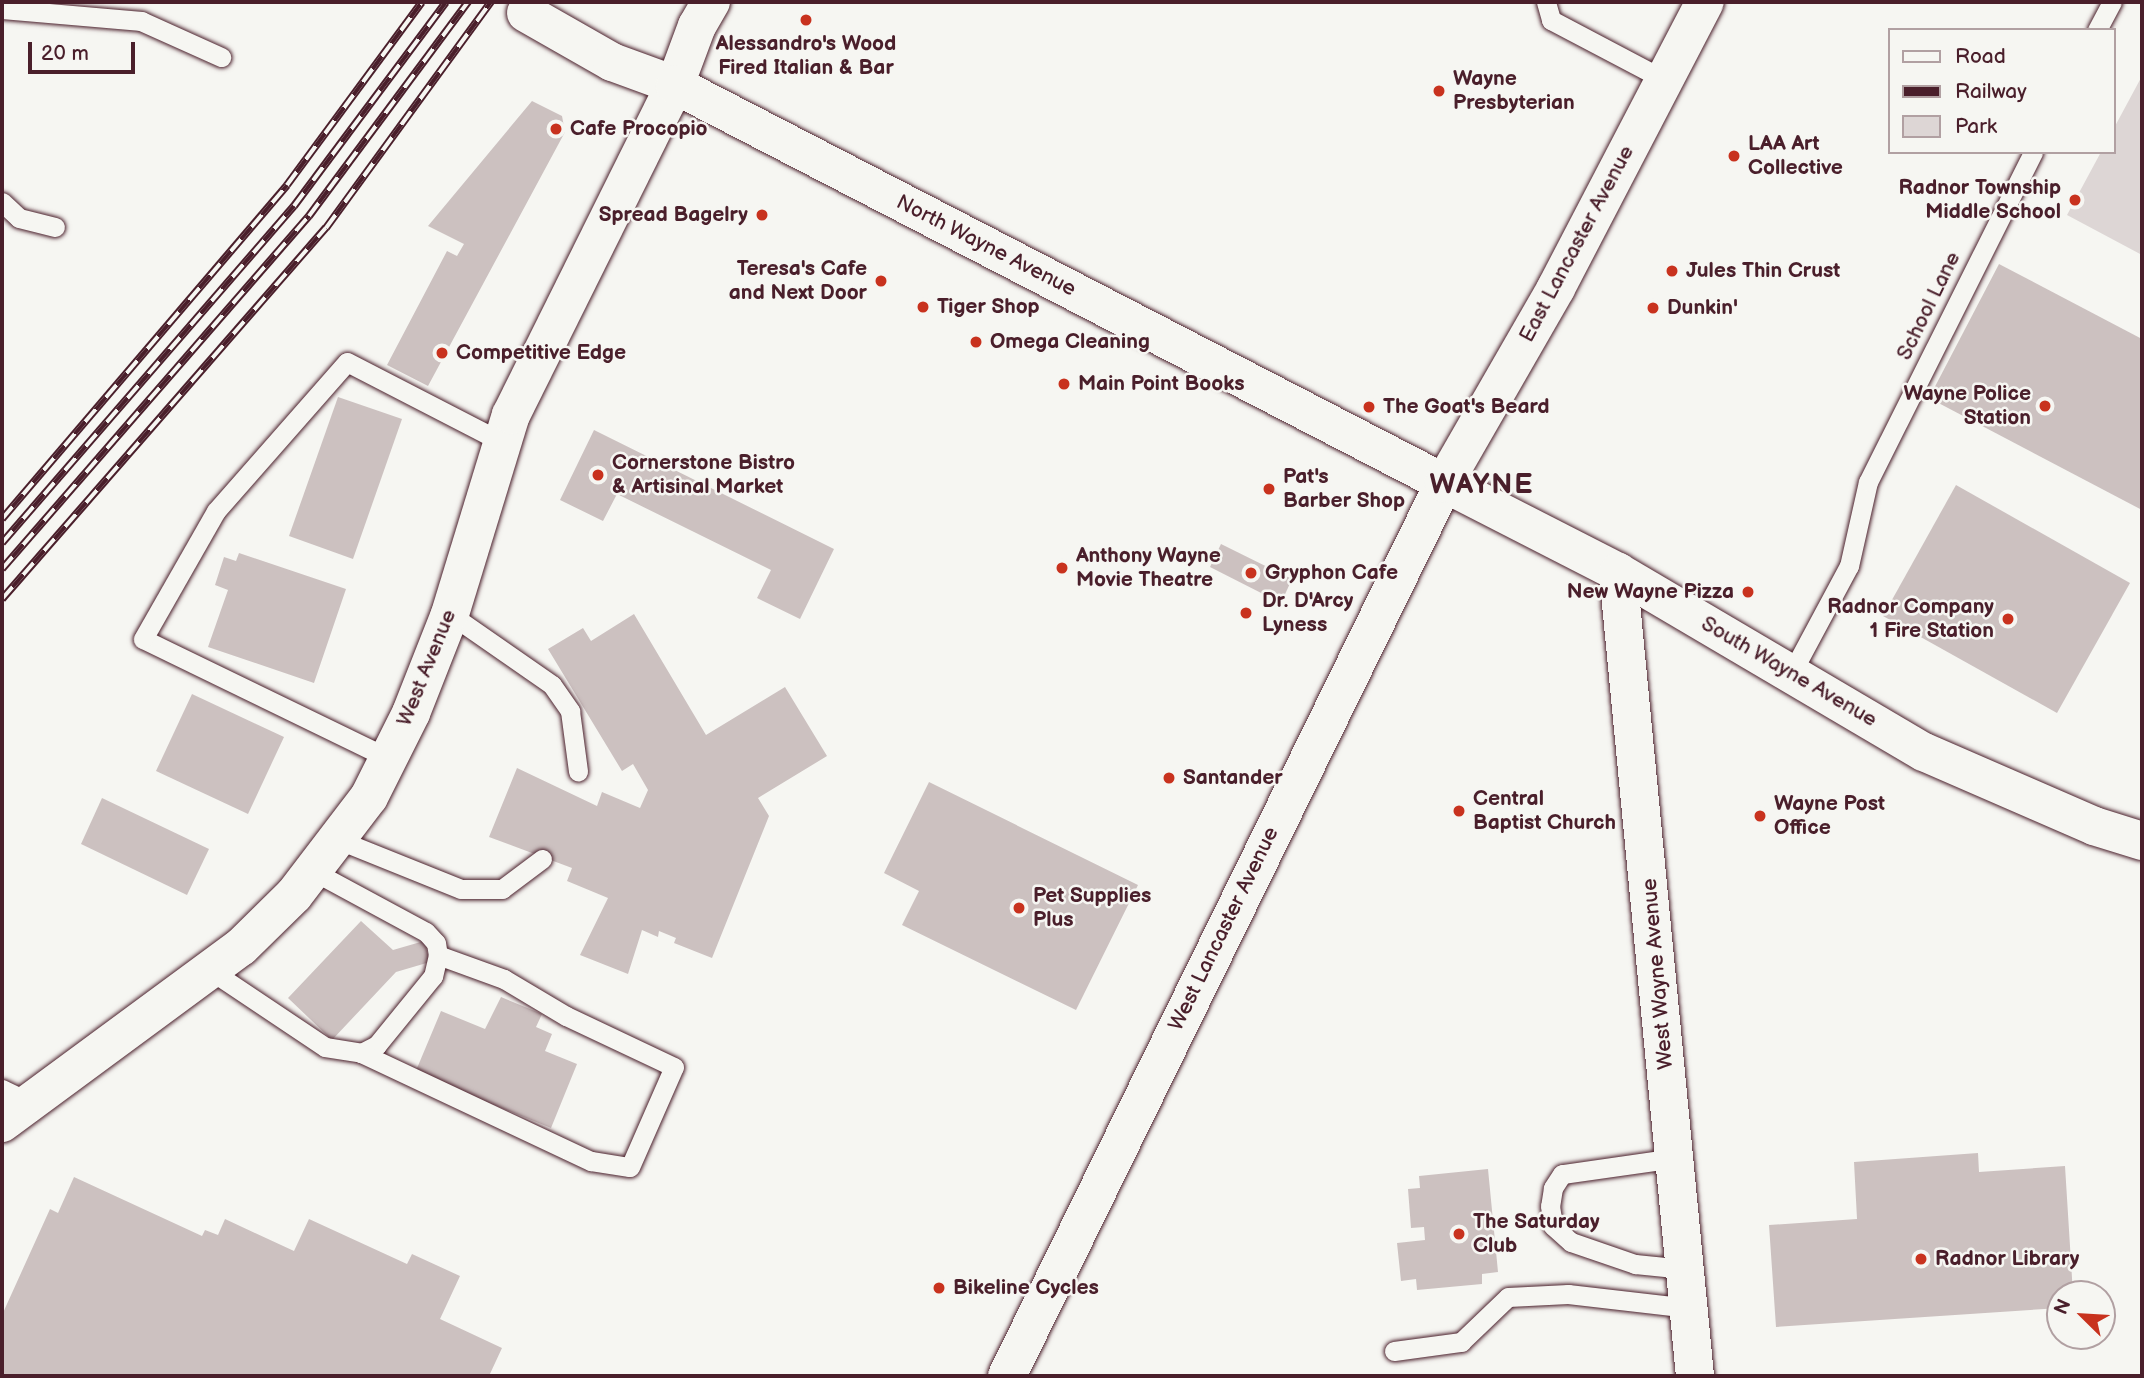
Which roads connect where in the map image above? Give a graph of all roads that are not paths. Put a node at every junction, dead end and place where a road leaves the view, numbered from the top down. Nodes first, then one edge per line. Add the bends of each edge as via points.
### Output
1 (711, 2) edge
2 (1546, 2) edge
3 (1705, 2) edge
4 (2112, 2) edge
5 (2, 9) edge
6 (526, 13) dead end
7 (2098, 28) edge
8 (220, 57) dead end
9 (1665, 80) junction
10 (675, 85) junction
11 (2032, 154) edge
12 (2, 202) edge
13 (55, 227) dead end
14 (502, 442) junction
15 (1444, 483) junction
16 (1618, 572) junction
17 (450, 614) junction
18 (1791, 674) junction
19 (388, 758) junction
20 (578, 771) dead end
21 (339, 839) junction
22 (2142, 841) edge
23 (542, 859) dead end
24 (313, 871) junction
25 (438, 955) junction
26 (209, 971) junction
27 (361, 1053) junction
28 (11, 1104) edge
29 (1675, 1158) junction
30 (1685, 1269) junction
31 (1689, 1308) junction
32 (1394, 1351) dead end
33 (1007, 1376) edge
34 (1695, 1376) edge

1 - 10 main road, West Avenue
2 - 9 lane via 1552,20
3 - 9 main road, East Lancaster Avenue
4 - 7 lane
5 - 8 lane via 141,21
6 - 10 main road, North Wayne Avenue via 612,62
9 - 15 main road, East Lancaster Avenue via 1556,288
10 - 14 main road, West Avenue via 511,415
10 - 15 main road, North Wayne Avenue
11 - 18 lane, School Lane via 1868,482 1849,566
12 - 13 lane via 19,218
14 - 17 main road, West Avenue
14 - 19 lane via 347,362 216,512 143,639
15 - 16 main road, South Wayne Avenue
15 - 33 main road, West Lancaster Avenue
16 - 18 main road, South Wayne Avenue
16 - 29 main road, West Wayne Avenue
17 - 19 main road, West Avenue
17 - 20 lane via 552,685 570,711
18 - 22 main road, South Wayne Avenue via 1924,752 2094,826
19 - 21 main road, West Avenue via 369,797
21 - 23 lane via 461,890 502,889
21 - 24 main road, West Avenue
24 - 25 lane via 426,932 436,943
24 - 26 main road, West Avenue via 241,947
25 - 27 lane via 433,976 377,1045
25 - 27 lane via 504,979 566,1016 674,1067 630,1167 591,1161
26 - 27 lane via 325,1047
26 - 28 main road, West Avenue
29 - 30 main road, West Wayne Avenue
29 - 30 lane via 1573,1170 1557,1179 1550,1206 1552,1226 1571,1242 1635,1264
30 - 31 main road, West Wayne Avenue
31 - 32 lane via 1568,1294 1508,1297 1461,1342
31 - 34 main road, West Wayne Avenue

